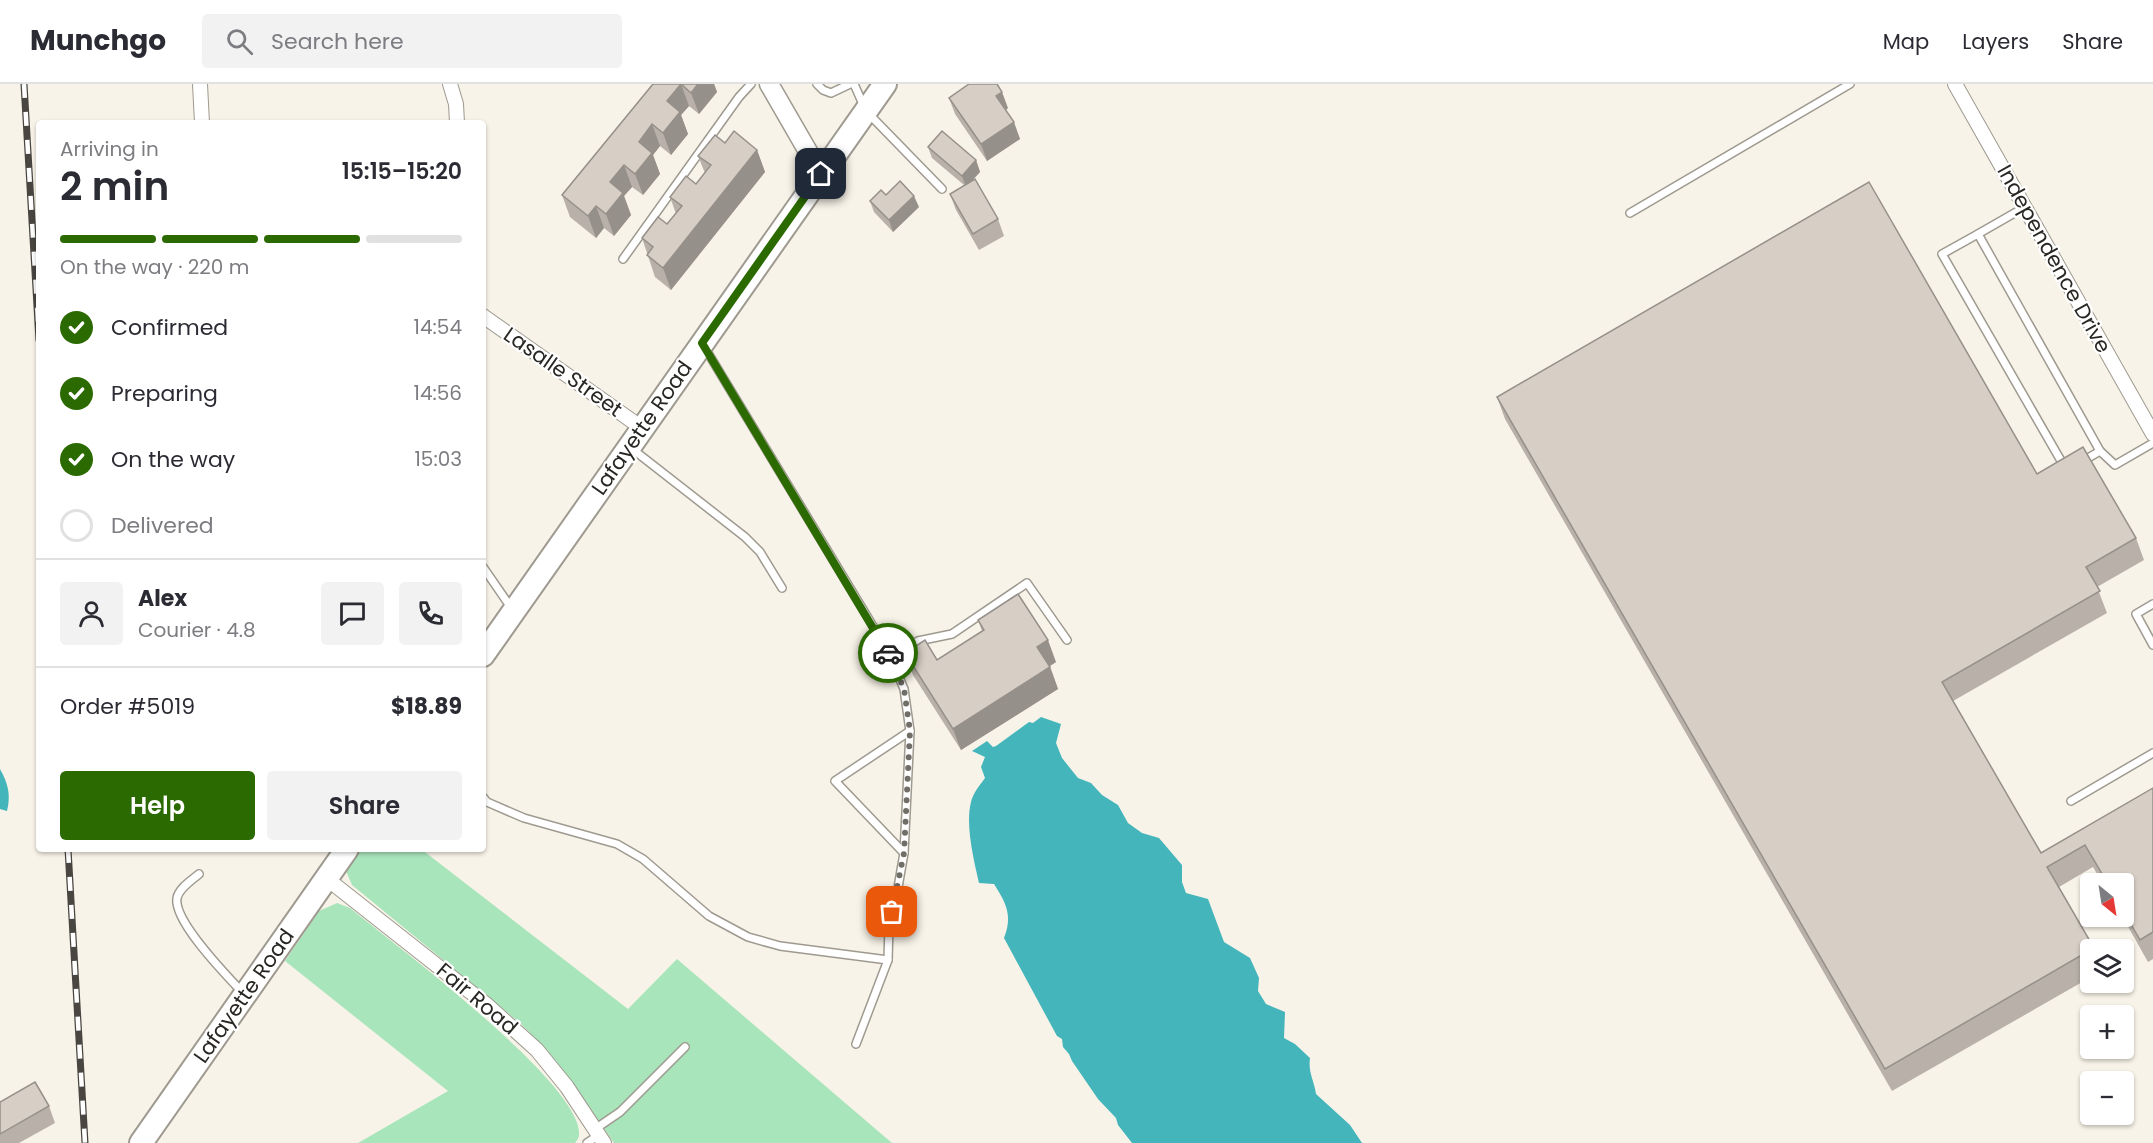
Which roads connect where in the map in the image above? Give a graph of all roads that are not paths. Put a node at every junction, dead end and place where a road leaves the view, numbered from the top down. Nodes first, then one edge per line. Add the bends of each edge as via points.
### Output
1 (200, 84) edge
2 (450, 84) edge
3 (752, 84) edge
4 (769, 84) edge
5 (818, 84) edge
6 (852, 84) edge
7 (885, 84) edge
8 (1850, 84) edge
9 (1955, 84) edge
10 (866, 111) junction
11 (202, 120) edge
12 (457, 120) edge
13 (821, 174) junction
14 (942, 189) dead end
15 (2025, 207) junction
16 (1630, 213) dead end
17 (1978, 234) junction
18 (623, 259) dead end
19 (486, 318) edge
20 (702, 343) junction
21 (642, 428) junction
22 (2153, 434) edge
23 (2153, 443) edge
24 (629, 446) junction
25 (2100, 451) junction
26 (486, 571) edge
27 (782, 588) dead end
28 (2153, 604) edge
29 (513, 611) junction
30 (1067, 640) dead end
31 (2153, 645) edge
32 (486, 651) edge
33 (890, 657) junction
34 (910, 731) junction
35 (2153, 753) edge
36 (486, 801) edge
37 (2071, 801) dead end
38 (345, 852) edge
39 (904, 853) junction
40 (199, 874) dead end
41 (326, 878) junction
42 (888, 960) junction
43 (245, 995) junction
44 (856, 1044) dead end
45 (686, 1047) dead end
46 (600, 1135) edge
47 (141, 1143) edge
48 (587, 1143) edge

1 - 11 street
2 - 12 street
3 - 18 lane
4 - 13 street
5 - 6 lane via 831,93
6 - 10 lane
7 - 10 main road, Lafayette Road
8 - 16 lane
9 - 15 street, Independence Drive
10 - 13 main road, Lafayette Road
10 - 14 lane
13 - 20 main road, Lafayette Road
15 - 17 lane
15 - 22 street, Independence Drive
17 - 25 lane
17 - 25 lane via 1942,254 2067,470
19 - 21 street, Lasalle Street
20 - 21 main road, Lafayette Road
20 - 33 lane
21 - 24 main road, Lafayette Road
23 - 25 lane via 2115,465
24 - 27 lane via 753,544
24 - 29 main road, Lafayette Road
26 - 29 lane
28 - 31 lane via 2136,614
29 - 32 main road, Lafayette Road
30 - 33 lane via 1027,583 952,634 918,641
33 - 34 lane via 904,689
34 - 39 lane
34 - 39 lane via 835,782
35 - 37 lane
36 - 42 lane via 524,818 617,844 643,859 709,916 748,937 780,946
38 - 41 main road, Lafayette Road
39 - 42 lane via 889,926
40 - 43 lane via 179,892 176,901 180,912 194,936
41 - 43 main road, Lafayette Road
41 - 46 street, Fair Road via 487,1005 537,1050
42 - 44 lane
43 - 47 main road, Lafayette Road
45 - 46 lane
46 - 48 lane

